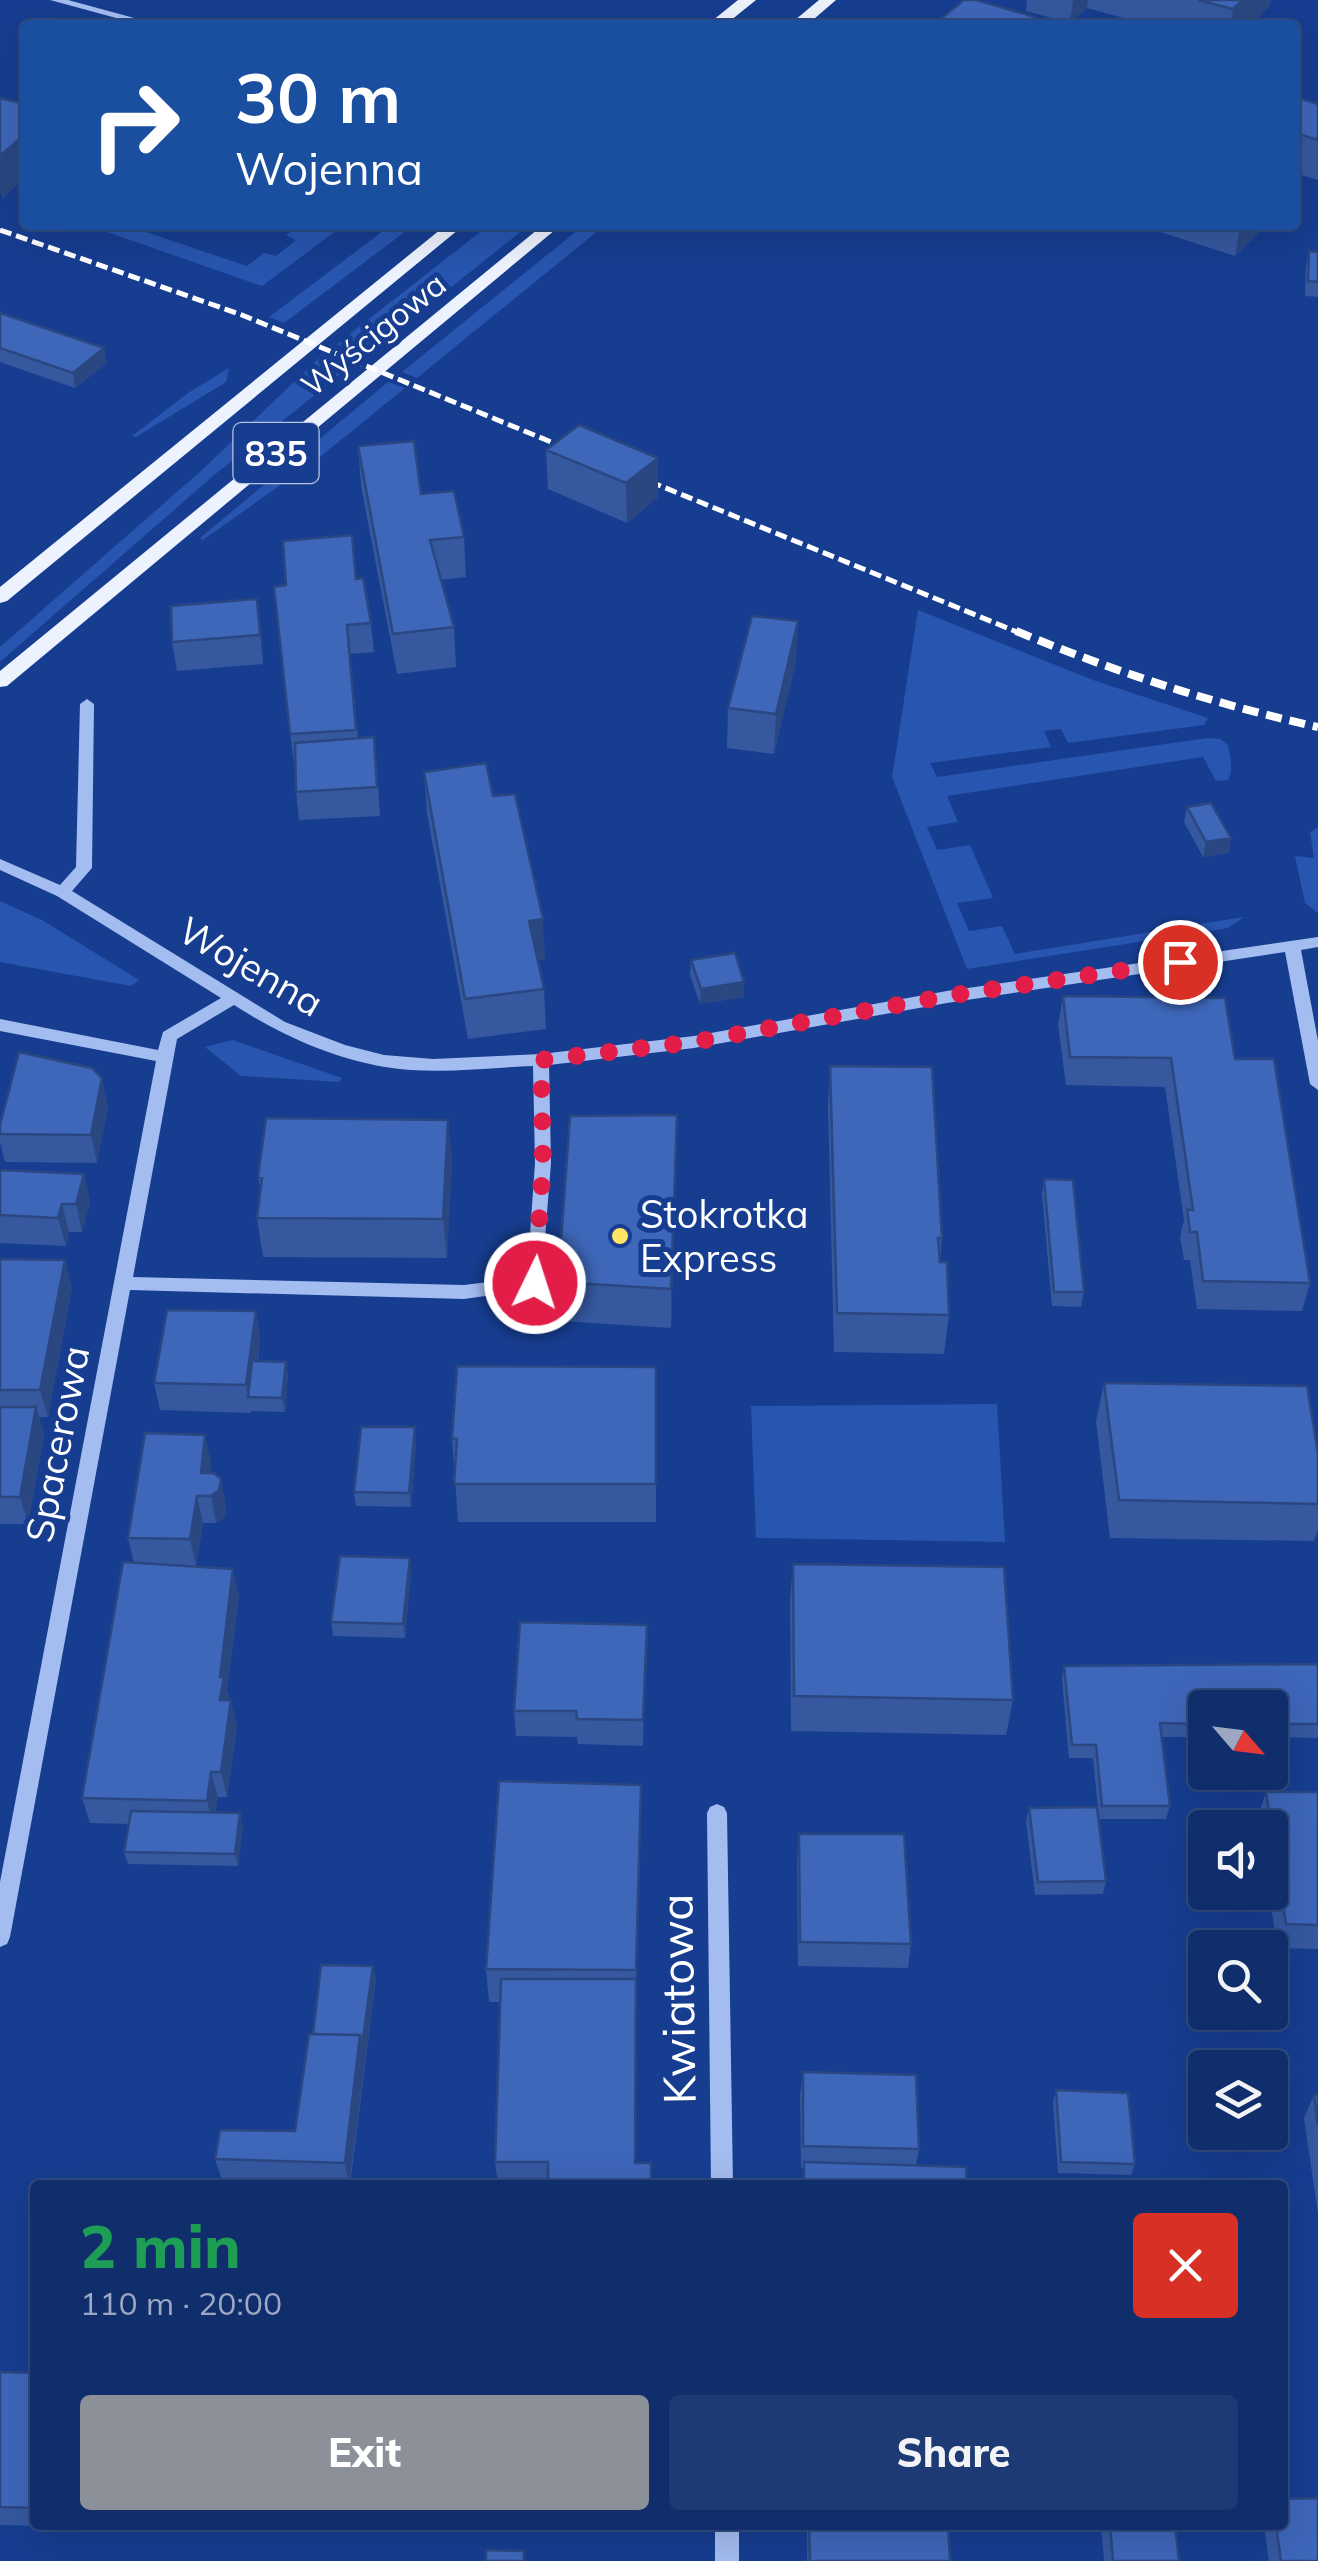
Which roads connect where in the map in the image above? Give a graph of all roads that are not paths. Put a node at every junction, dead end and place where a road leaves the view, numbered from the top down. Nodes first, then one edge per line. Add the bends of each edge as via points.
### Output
1 (55, 0) edge
2 (748, 0) edge
3 (828, 0) edge
4 (136, 20) edge
5 (722, 20) edge
6 (804, 20) edge
7 (450, 230) edge
8 (547, 230) edge
9 (0, 597) edge
10 (0, 681) edge
11 (87, 704) dead end
12 (0, 864) edge
13 (62, 892) junction
14 (1318, 942) edge
15 (1292, 946) junction
16 (232, 998) junction
17 (0, 1025) edge
18 (164, 1056) junction
19 (541, 1060) junction
20 (1318, 1084) edge
21 (122, 1283) junction
22 (717, 1812) dead end
23 (0, 1937) edge
24 (722, 2180) edge
25 (727, 2530) edge
26 (727, 2561) edge

1 - 4 street
2 - 5 main road
3 - 6 main road
7 - 9 main road, Wyścigowa / 835
8 - 10 main road, Wyścigowa / 835
11 - 13 street via 84,868
12 - 13 street, Wojenna
13 - 16 street, Wojenna
14 - 15 street, Wojenna
15 - 19 street, Wojenna via 947,996 694,1042
15 - 20 street
16 - 18 street via 169,1036
16 - 19 street, Wojenna via 309,1040 384,1060 433,1066
17 - 18 street
18 - 21 street, Spacerowa
19 - 21 street via 535,1283 464,1292
21 - 23 street, Spacerowa
22 - 24 street, Kwiatowa
25 - 26 street

